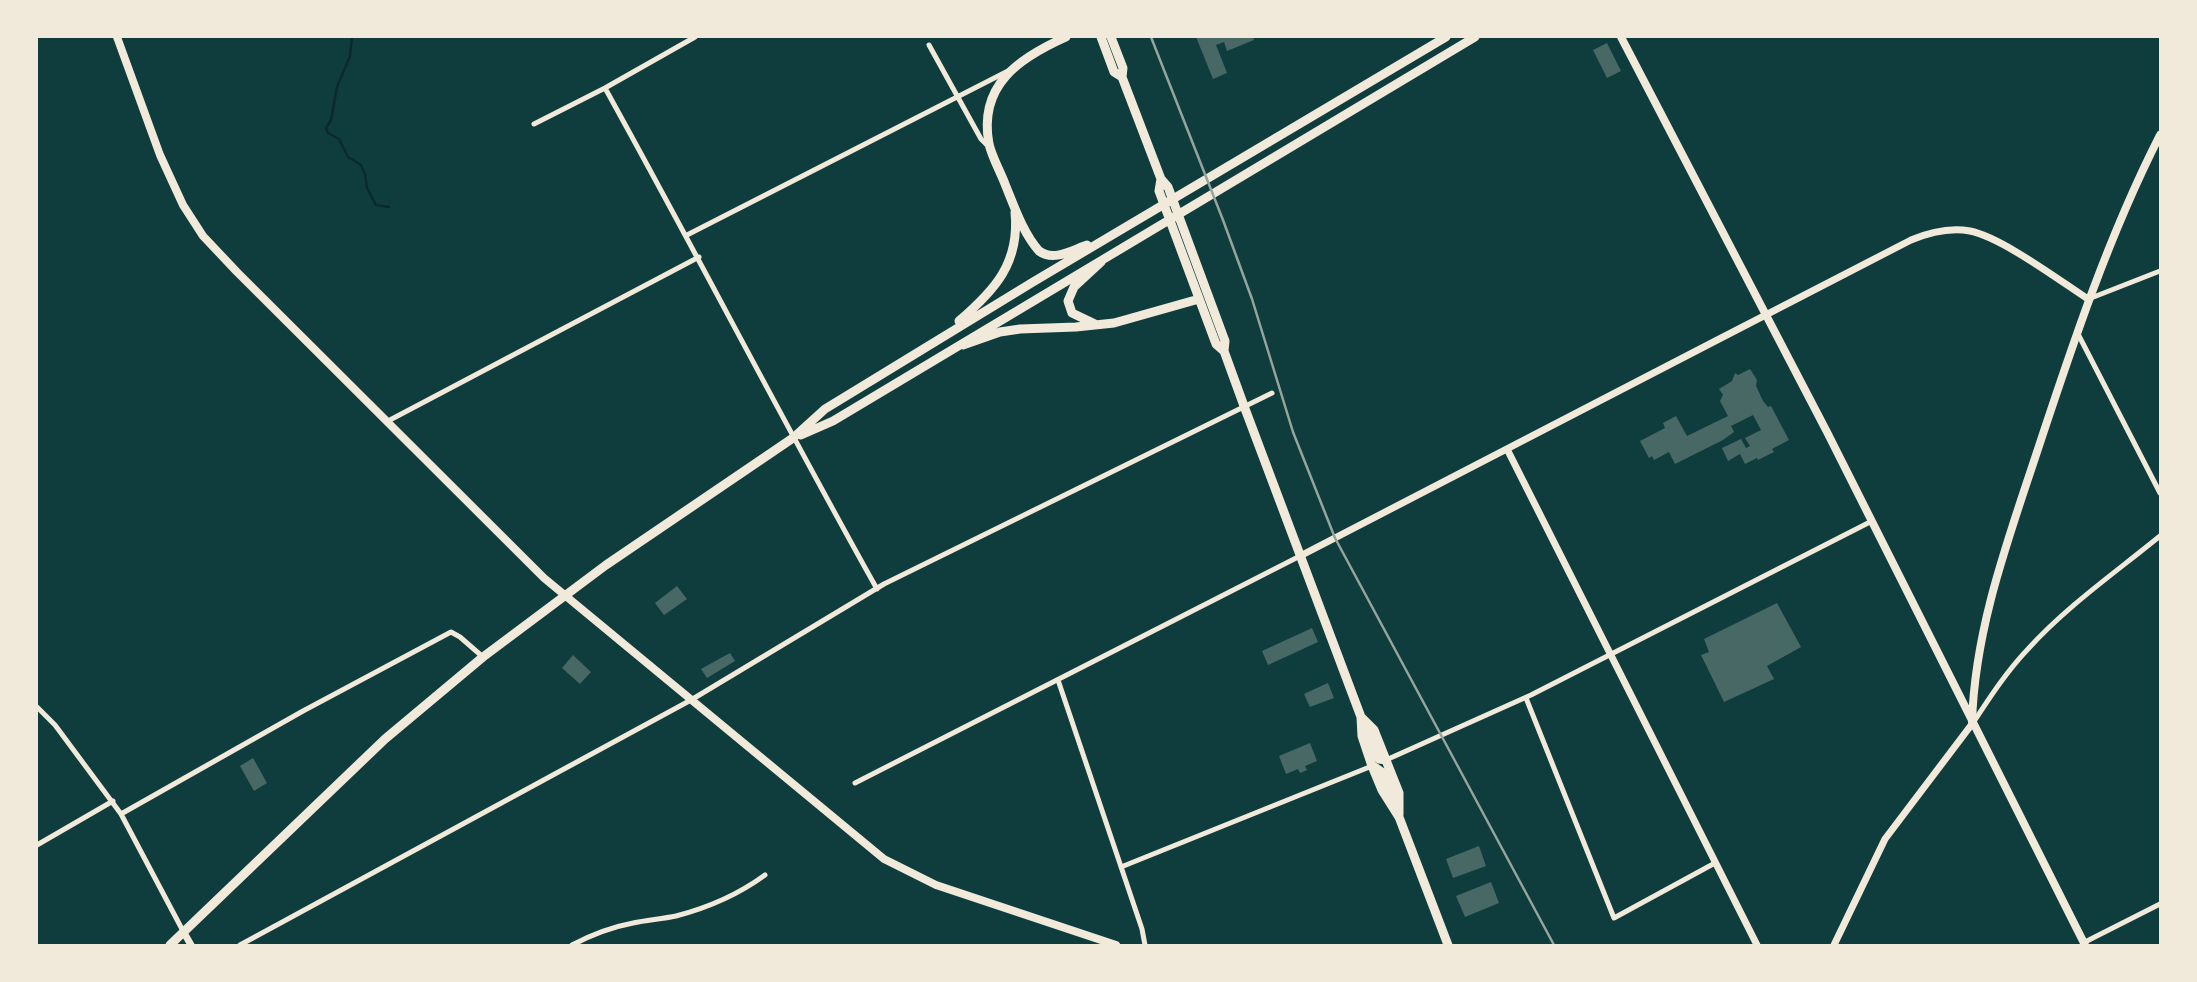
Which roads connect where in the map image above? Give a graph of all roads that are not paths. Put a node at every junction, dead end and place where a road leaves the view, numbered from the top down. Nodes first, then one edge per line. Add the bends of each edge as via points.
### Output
1 (117, 37) edge
2 (695, 37) edge
3 (1066, 37) edge
4 (1101, 37) edge
5 (1111, 37) edge
6 (1446, 37) edge
7 (1475, 37) edge
8 (1621, 37) edge
9 (929, 45) dead end
10 (1010, 70) junction
11 (1122, 77) junction
12 (606, 88) junction
13 (958, 94) junction
14 (534, 124) dead end
15 (2160, 135) edge
16 (989, 147) junction
17 (1161, 179) junction
18 (1014, 206) junction
19 (687, 235) junction
20 (1109, 236) junction
21 (1107, 256) junction
22 (699, 257) junction
23 (2160, 271) edge
24 (1199, 299) junction
25 (2088, 299) junction
26 (1766, 315) junction
27 (1097, 325) junction
28 (2077, 332) junction
29 (939, 339) junction
30 (955, 347) junction
31 (1224, 351) junction
32 (1272, 393) dead end
33 (1244, 406) junction
34 (388, 421) junction
35 (793, 438) junction
36 (1507, 449) junction
37 (2160, 493) edge
38 (1872, 521) junction
39 (2160, 536) edge
40 (1302, 555) junction
41 (877, 589) junction
42 (566, 595) junction
43 (1611, 655) junction
44 (484, 657) junction
45 (1058, 680) junction
46 (1526, 698) junction
47 (691, 700) junction
48 (37, 707) edge
49 (1361, 717) junction
50 (1972, 724) junction
51 (1362, 729) junction
52 (1386, 760) junction
53 (1373, 766) junction
54 (855, 783) dead end
55 (113, 801) junction
56 (1399, 804) junction
57 (121, 814) junction
58 (1399, 817) junction
59 (37, 845) edge
60 (1715, 863) junction
61 (1121, 867) junction
62 (765, 875) dead end
63 (2160, 904) edge
64 (183, 930) junction
65 (2084, 944) edge
66 (170, 945) edge
67 (191, 945) edge
68 (240, 945) edge
69 (572, 945) edge
70 (1116, 945) edge
71 (1144, 945) edge
72 (1448, 945) edge
73 (1757, 945) edge
74 (1834, 945) edge

1 - 34 main road via 160,155 203,236
2 - 12 street
3 - 10 main road
4 - 11 main road via 1114,72
5 - 11 main road
6 - 20 main road
7 - 21 main road
8 - 26 main road
9 - 13 street
10 - 13 street
10 - 16 main road via 990,105
11 - 17 main road
12 - 14 street
12 - 19 street
13 - 16 street
13 - 19 street
15 - 25 main road
16 - 18 main road
17 - 24 main road via 1159,191
17 - 31 main road via 1168,187 1226,341
18 - 20 main road via 1044,255 1058,256
18 - 29 main road via 1016,234 1010,264 994,288
19 - 22 street
20 - 29 main road
21 - 27 main road via 1074,287 1068,301 1078,318
21 - 30 main road
22 - 34 street
22 - 35 street
23 - 25 street
24 - 27 main road
24 - 31 main road via 1216,344
25 - 26 street via 1991,239 1954,230 1934,231 1911,240
25 - 28 main road
26 - 36 street
26 - 38 main road
27 - 30 main road via 1000,332
28 - 37 street
28 - 50 main road via 1995,581 1977,660
29 - 35 main road via 825,409
30 - 35 main road via 833,421
31 - 33 main road
32 - 33 street
33 - 40 main road
33 - 41 street
34 - 42 main road
35 - 41 street
35 - 42 main road
36 - 40 street
36 - 43 street
38 - 43 street
38 - 50 main road
39 - 50 street via 2052,625 2001,682
40 - 45 street
40 - 49 main road
41 - 47 street
42 - 44 main road
42 - 47 main road
43 - 46 street
43 - 60 street
44 - 57 street via 451,632
44 - 64 main road via 385,739
45 - 54 street
45 - 61 street
46 - 52 street
46 - 60 street via 1614,918
47 - 68 street
47 - 70 main road via 890,863 936,885
48 - 55 street
49 - 51 main road
49 - 52 main road via 1374,730
50 - 65 main road
50 - 74 street via 1885,839
51 - 52 main road via 1379,759
51 - 53 main road
52 - 56 main road
53 - 56 main road via 1383,773
53 - 58 main road
53 - 61 street
55 - 57 street
55 - 59 street
56 - 58 main road
57 - 64 street
58 - 72 main road
60 - 73 street
61 - 71 street
62 - 69 street via 701,908 629,923
63 - 65 street
64 - 66 main road
64 - 67 street

